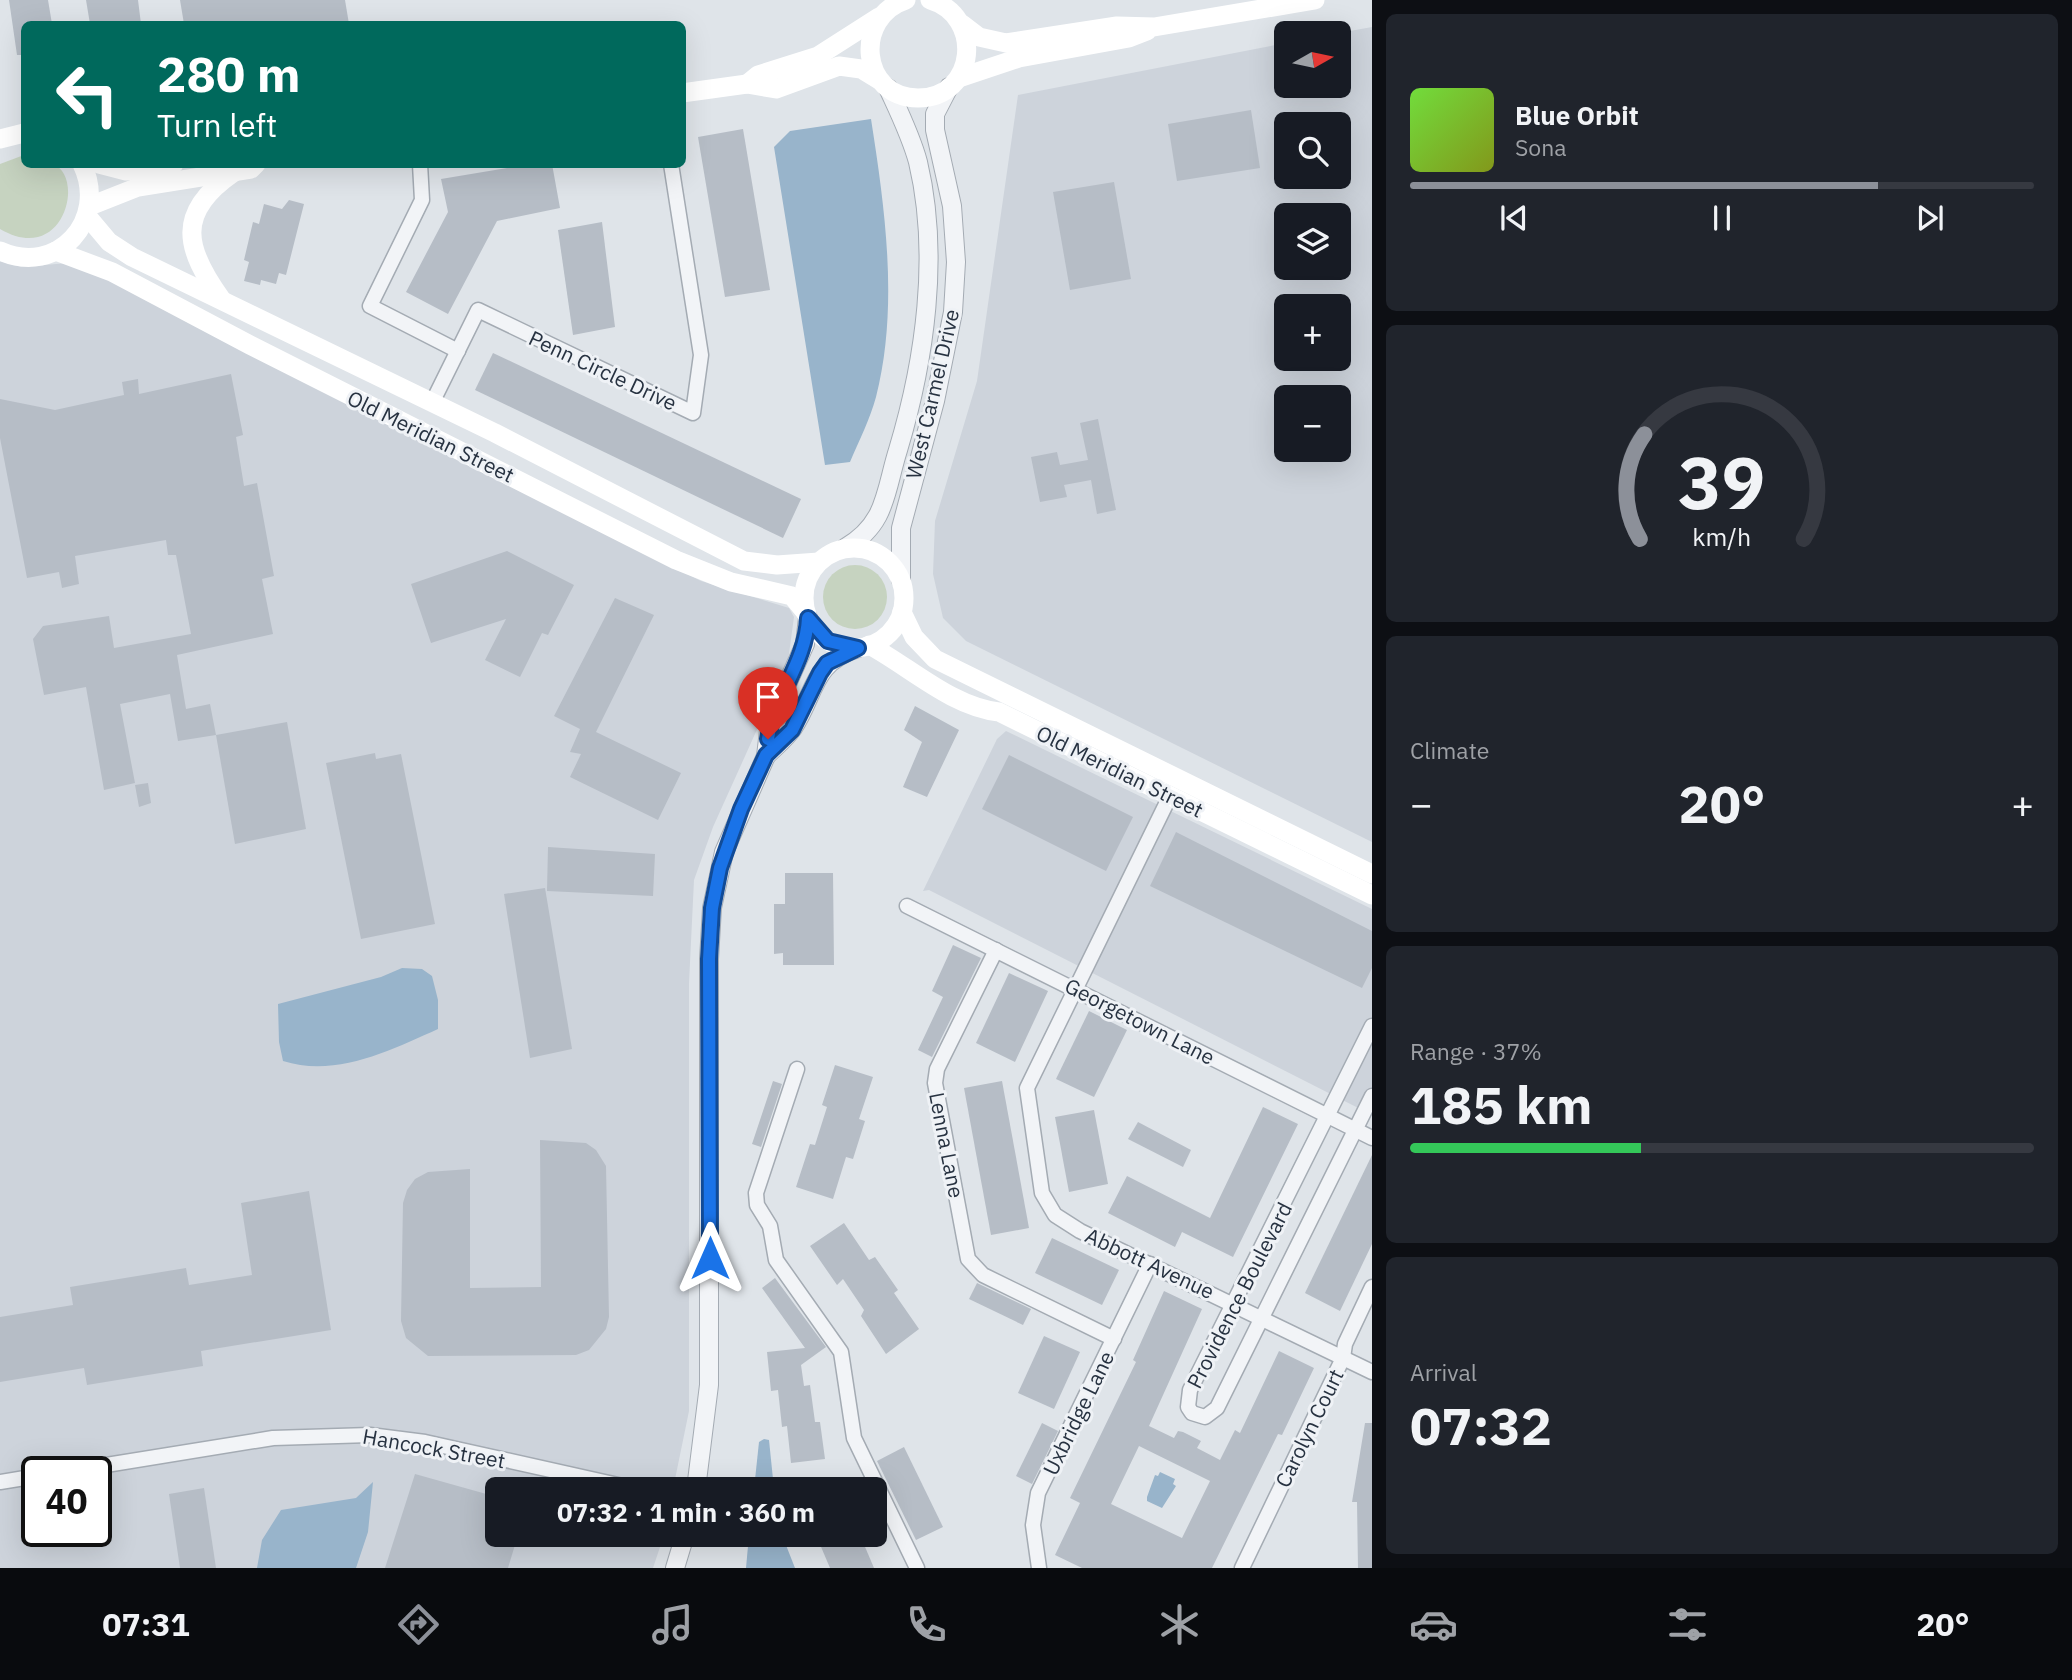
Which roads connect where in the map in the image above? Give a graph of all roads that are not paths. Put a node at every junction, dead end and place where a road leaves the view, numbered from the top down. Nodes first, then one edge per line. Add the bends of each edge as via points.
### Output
1 (906, 0) edge
2 (1315, 0) edge
3 (939, 2) edge
4 (884, 10) edge
5 (962, 24) junction
6 (1154, 27) junction
7 (954, 83) junction
8 (747, 84) junction
9 (884, 84) junction
10 (686, 92) edge
11 (21, 134) edge
12 (0, 139) edge
13 (83, 168) edge
14 (114, 168) edge
15 (146, 168) edge
16 (252, 168) edge
17 (420, 168) edge
18 (672, 168) edge
19 (236, 170) junction
20 (89, 212) junction
21 (0, 251) edge
22 (56, 251) junction
23 (223, 301) junction
24 (458, 351) junction
25 (432, 403) junction
26 (845, 548) junction
27 (819, 562) junction
28 (901, 580) junction
29 (902, 612) junction
30 (807, 615) junction
31 (864, 647) junction
32 (766, 755) junction
33 (1170, 796) junction
34 (1372, 874) edge
35 (1372, 895) edge
36 (907, 906) dead end
37 (996, 950) junction
38 (1074, 988) junction
39 (1372, 1026) edge
40 (797, 1069) dead end
41 (1372, 1096) edge
42 (1330, 1116) junction
43 (1356, 1129) junction
44 (1372, 1138) edge
45 (1150, 1264) junction
46 (1372, 1287) edge
47 (1234, 1303) junction
48 (1262, 1317) junction
49 (1114, 1339) junction
50 (1343, 1358) junction
51 (1372, 1372) edge
52 (112, 1464) edge
53 (582, 1477) edge
54 (697, 1477) edge
55 (21, 1479) edge
56 (0, 1482) edge
57 (681, 1547) edge
58 (675, 1568) edge
59 (917, 1568) edge
60 (1039, 1568) edge
61 (1242, 1568) edge

1 - 4 main road
2 - 6 main road
3 - 5 main road
4 - 8 main road via 818,56 758,75
4 - 9 main road via 869,45 871,63
5 - 6 main road via 979,37 1006,43 1117,26
5 - 7 main road via 967,55
6 - 7 main road via 1129,38 1019,58
7 - 9 main road via 938,94 919,98 900,95
7 - 28 street, West Carmel Drive via 935,114 952,206 956,262 953,320 901,528
8 - 9 main road via 776,89 839,66 862,69
8 - 10 main road
9 - 26 street, West Carmel Drive via 908,131 922,193 926,267 921,363 882,512 865,534
11 - 12 main road
13 - 20 main road via 90,191
14 - 15 main road
16 - 19 main road
17 - 24 street via 422,200 370,306
18 - 24 street, Penn Circle Drive via 701,355 693,413 478,310
19 - 20 main road via 138,187
19 - 23 main road via 201,201 191,232 196,259
20 - 22 main road via 77,235
20 - 23 main road, Old Meridian Street via 116,248
21 - 22 main road via 25,258
22 - 30 main road, Old Meridian Street via 100,267 676,560 731,582 792,596
23 - 25 main road, Old Meridian Street
24 - 25 street, Penn Circle Drive
25 - 27 main road, Old Meridian Street via 744,561 778,565
26 - 27 main road
26 - 28 main road via 874,552 890,563
27 - 30 main road via 807,580
28 - 29 main road
29 - 31 main road via 890,633
29 - 34 main road, Old Meridian Street via 914,637 936,659
30 - 31 main road via 828,641
30 - 32 street via 805,644 770,722
31 - 32 street via 827,663 792,730
31 - 33 main road, Old Meridian Street via 950,694 999,712
32 - 54 street via 724,852 710,929 709,1373
33 - 35 main road, Old Meridian Street
33 - 38 street
36 - 37 street, Georgetown Lane
37 - 38 street, Georgetown Lane
37 - 49 street, Lenna Lane via 937,1069 935,1083 968,1259 983,1275
38 - 42 street, Georgetown Lane
38 - 45 street, Abbott Avenue via 1027,1088 1035,1161 1046,1203 1055,1215 1080,1231
39 - 42 street, Providence Boulevard
40 - 59 street via 756,1193 757,1205 771,1226 776,1260 841,1352 854,1438
41 - 43 street, Providence Boulevard
42 - 43 street, Georgetown Lane
42 - 47 street, Providence Boulevard
43 - 44 street, Georgetown Lane
43 - 48 street, Providence Boulevard
45 - 47 street, Abbott Avenue
45 - 49 street, Uxbridge Lane
46 - 50 street, Carolyn Court via 1345,1343
47 - 48 street, Abbott Avenue
47 - 48 street, Providence Boulevard via 1190,1390 1192,1413 1205,1417 1217,1408
48 - 50 street, Abbott Avenue
49 - 60 street, Uxbridge Lane via 1038,1493 1033,1525
50 - 51 street, Abbott Avenue
50 - 61 street, Carolyn Court
52 - 53 street, Hancock Street via 273,1438 370,1435 425,1442
55 - 56 street
57 - 58 street

